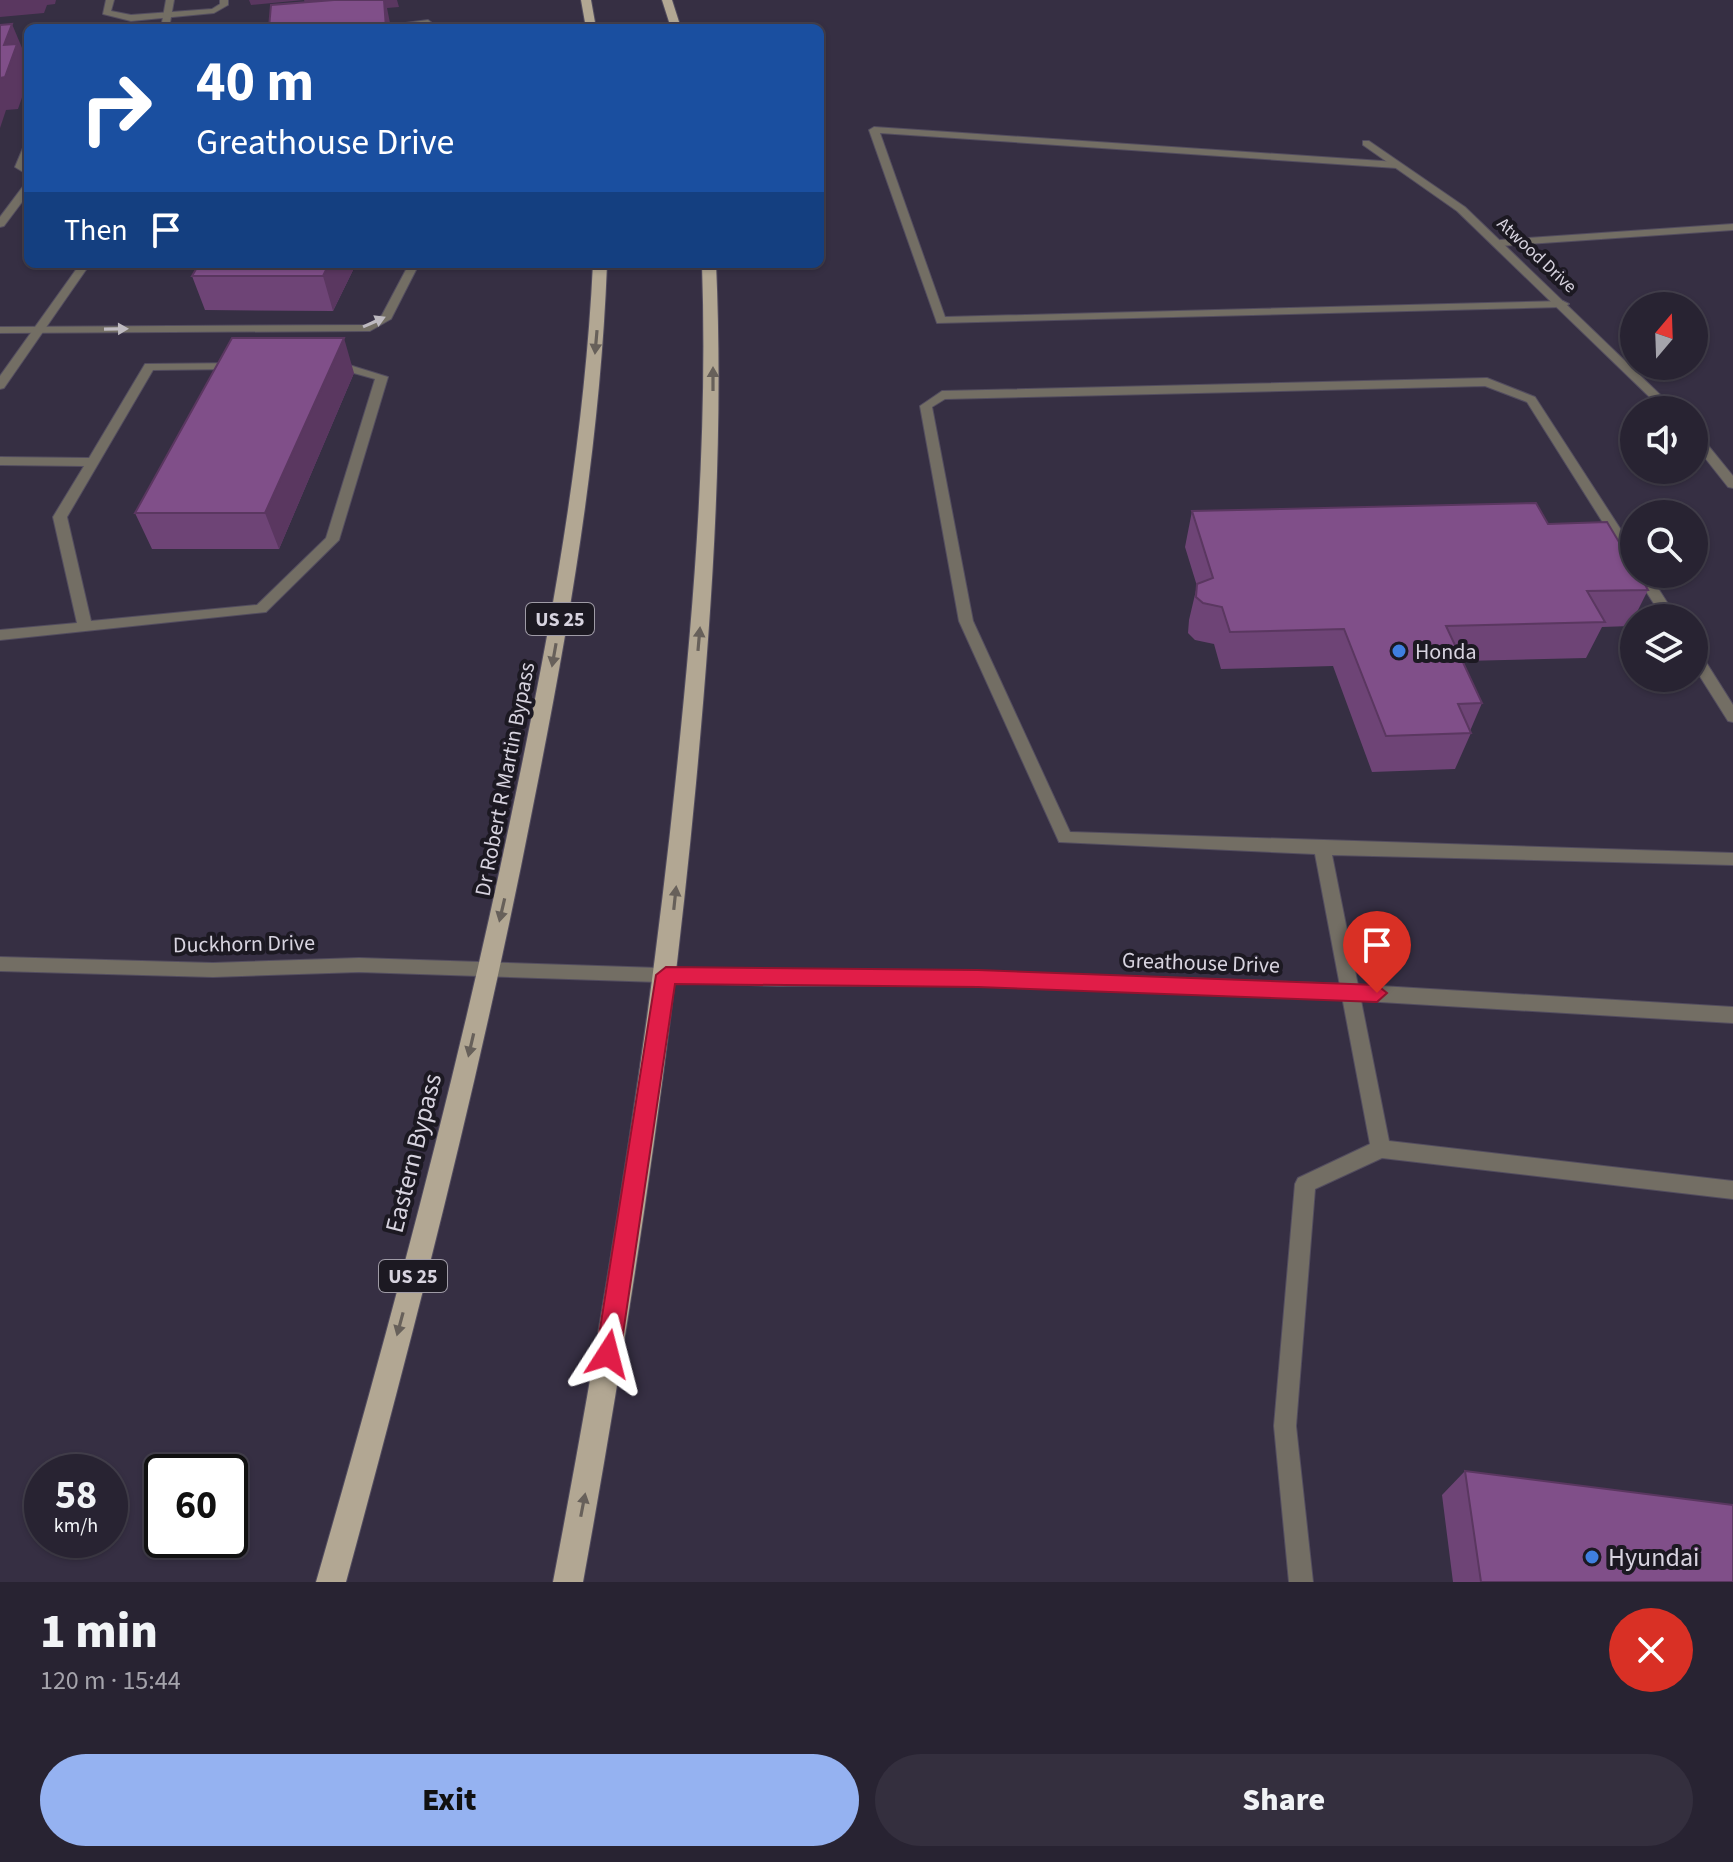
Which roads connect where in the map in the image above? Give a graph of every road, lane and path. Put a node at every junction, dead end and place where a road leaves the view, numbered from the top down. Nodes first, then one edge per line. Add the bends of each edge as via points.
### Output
1 (110, 0) edge
2 (170, 0) edge
3 (224, 0) edge
4 (586, 0) edge
5 (667, 0) edge
6 (167, 15) junction
7 (166, 24) edge
8 (590, 24) edge
9 (675, 24) edge
10 (1366, 143) dead end
11 (1397, 165) junction
12 (24, 192) edge
13 (0, 224) edge
14 (1733, 227) edge
15 (1500, 243) junction
16 (82, 268) edge
17 (412, 268) edge
18 (600, 268) edge
19 (709, 268) edge
20 (1563, 304) junction
21 (0, 330) edge
22 (38, 330) junction
23 (317, 364) edge
24 (256, 365) edge
25 (0, 385) edge
26 (1656, 396) edge
27 (1708, 453) edge
28 (0, 461) edge
29 (93, 462) junction
30 (1733, 484) edge
31 (1620, 539) edge
32 (85, 625) junction
33 (0, 635) edge
34 (1708, 677) edge
35 (1733, 717) edge
36 (1322, 848) junction
37 (1733, 859) edge
38 (0, 964) edge
39 (489, 969) junction
40 (666, 975) junction
41 (1347, 992) junction
42 (1733, 1015) edge
43 (1381, 1149) junction
44 (1733, 1190) edge
45 (331, 1582) edge
46 (568, 1582) edge
47 (1301, 1582) edge

1 - 6 street via 110,15
2 - 6 street
3 - 6 street via 214,11
4 - 8 main road
5 - 9 main road
6 - 7 street
10 - 11 street, Atwood Drive
11 - 15 street, Atwood Drive
11 - 20 street via 874,130 941,321
12 - 13 street
14 - 15 street
15 - 20 street, Atwood Drive
16 - 22 street
22 -> 17 street via 370,328 387,317
18 -> 39 main road, Dr Robert R Martin Bypass / US 25 via 580,491 554,653
40 -> 19 main road via 704,579 712,436
20 - 26 street, Atwood Drive
21 - 22 street
22 - 25 street
23 - 32 street via 382,377 332,540 261,609
24 - 29 street via 149,367
27 - 30 street
28 - 29 street
29 - 32 street via 60,517
31 - 36 street via 1531,400 1487,382 942,395 926,406 966,621 1065,838
32 - 33 street
34 - 35 street
36 - 37 street
36 - 41 street
38 - 39 street, Duckhorn Drive
39 - 40 street, Duckhorn Drive
39 -> 45 main road, Eastern Bypass / US 25
40 - 41 street, Greathouse Drive via 978,978
46 -> 40 main road
41 - 42 street, Greathouse Drive
41 - 43 street
43 - 44 street
43 - 47 street via 1305,1184 1285,1426

